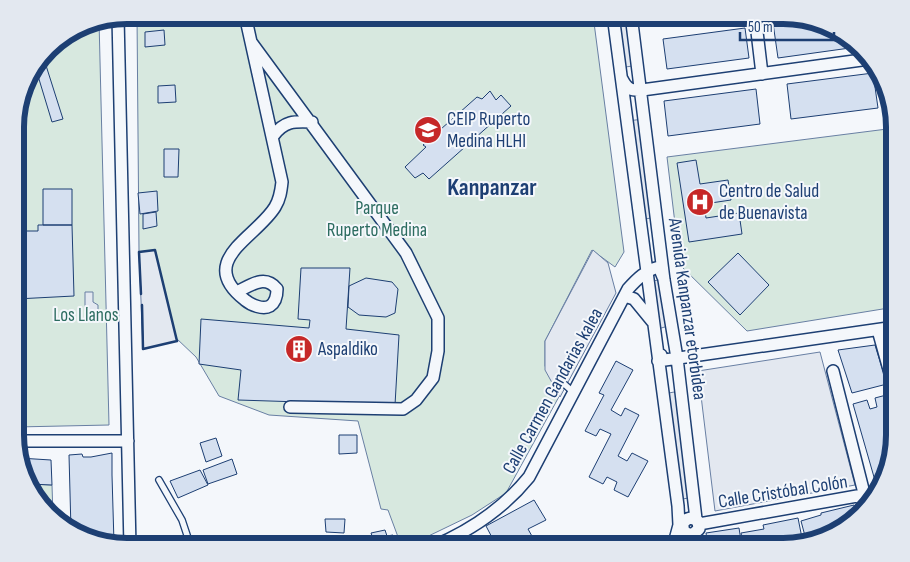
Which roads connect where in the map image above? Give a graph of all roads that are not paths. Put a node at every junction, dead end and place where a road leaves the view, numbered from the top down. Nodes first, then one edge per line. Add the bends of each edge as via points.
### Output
1 (118, 24) edge
2 (247, 24) edge
3 (614, 24) edge
4 (632, 24) edge
5 (756, 24) edge
6 (251, 42) junction
7 (862, 60) edge
8 (762, 74) junction
9 (621, 77) junction
10 (642, 90) junction
11 (312, 122) junction
12 (273, 136) junction
13 (646, 273) junction
14 (664, 280) junction
15 (237, 292) dead end
16 (625, 296) junction
17 (653, 322) junction
18 (886, 329) edge
19 (878, 330) junction
20 (677, 358) junction
21 (886, 359) edge
22 (658, 361) junction
23 (833, 371) dead end
24 (562, 382) dead end
25 (574, 392) junction
26 (290, 407) dead end
27 (24, 441) edge
28 (128, 441) junction
29 (159, 480) dead end
30 (867, 496) edge
31 (864, 500) edge
32 (697, 522) junction
33 (681, 525) junction
34 (691, 534) junction
35 (130, 538) edge
36 (188, 538) edge
37 (450, 538) edge
38 (676, 538) edge
39 (691, 538) edge

1 - 28 street
2 - 6 street
3 - 9 street, Avenida Kanpanzar etorbidea
4 - 10 street, Avenida Kanpanzar etorbidea
5 - 8 street
6 - 11 street
6 - 12 street
7 - 8 street
8 - 10 street
9 - 10 street via 632,91
9 - 13 street, Avenida Kanpanzar etorbidea
10 - 14 street, Avenida Kanpanzar etorbidea
11 - 12 street via 292,121 279,127
11 - 26 street via 406,253 438,318 438,351 433,378 416,400 403,409
12 - 15 street via 282,182 280,195 267,218 234,248 228,258 229,283
13 - 14 street via 660,267
13 - 16 street, Calle Carmen Gandarias kalea via 638,277
13 - 17 street, Avenida Kanpanzar etorbidea
14 - 20 street, Avenida Kanpanzar etorbidea
16 - 17 street, Calle Carmen Gandarias kalea via 634,299
16 - 25 street, Calle Carmen Gandarias kalea
17 - 22 street, Avenida Kanpanzar etorbidea
18 - 19 street
19 - 20 street
19 - 21 street
20 - 22 street
20 - 32 street, Avenida Kanpanzar etorbidea
22 - 33 street, Avenida Kanpanzar etorbidea
23 - 30 street
24 - 25 lane
25 - 37 street, Calle Carmen Gandarias kalea via 529,476 512,498 476,525
27 - 28 street
28 - 35 street
29 - 36 lane via 182,520
31 - 32 street, Calle Cristóbal Colón via 857,496
32 - 33 street via 691,518
32 - 34 street via 698,531
33 - 34 street via 684,532
33 - 38 street, Avenida Kanpanzar etorbidea
34 - 39 street

